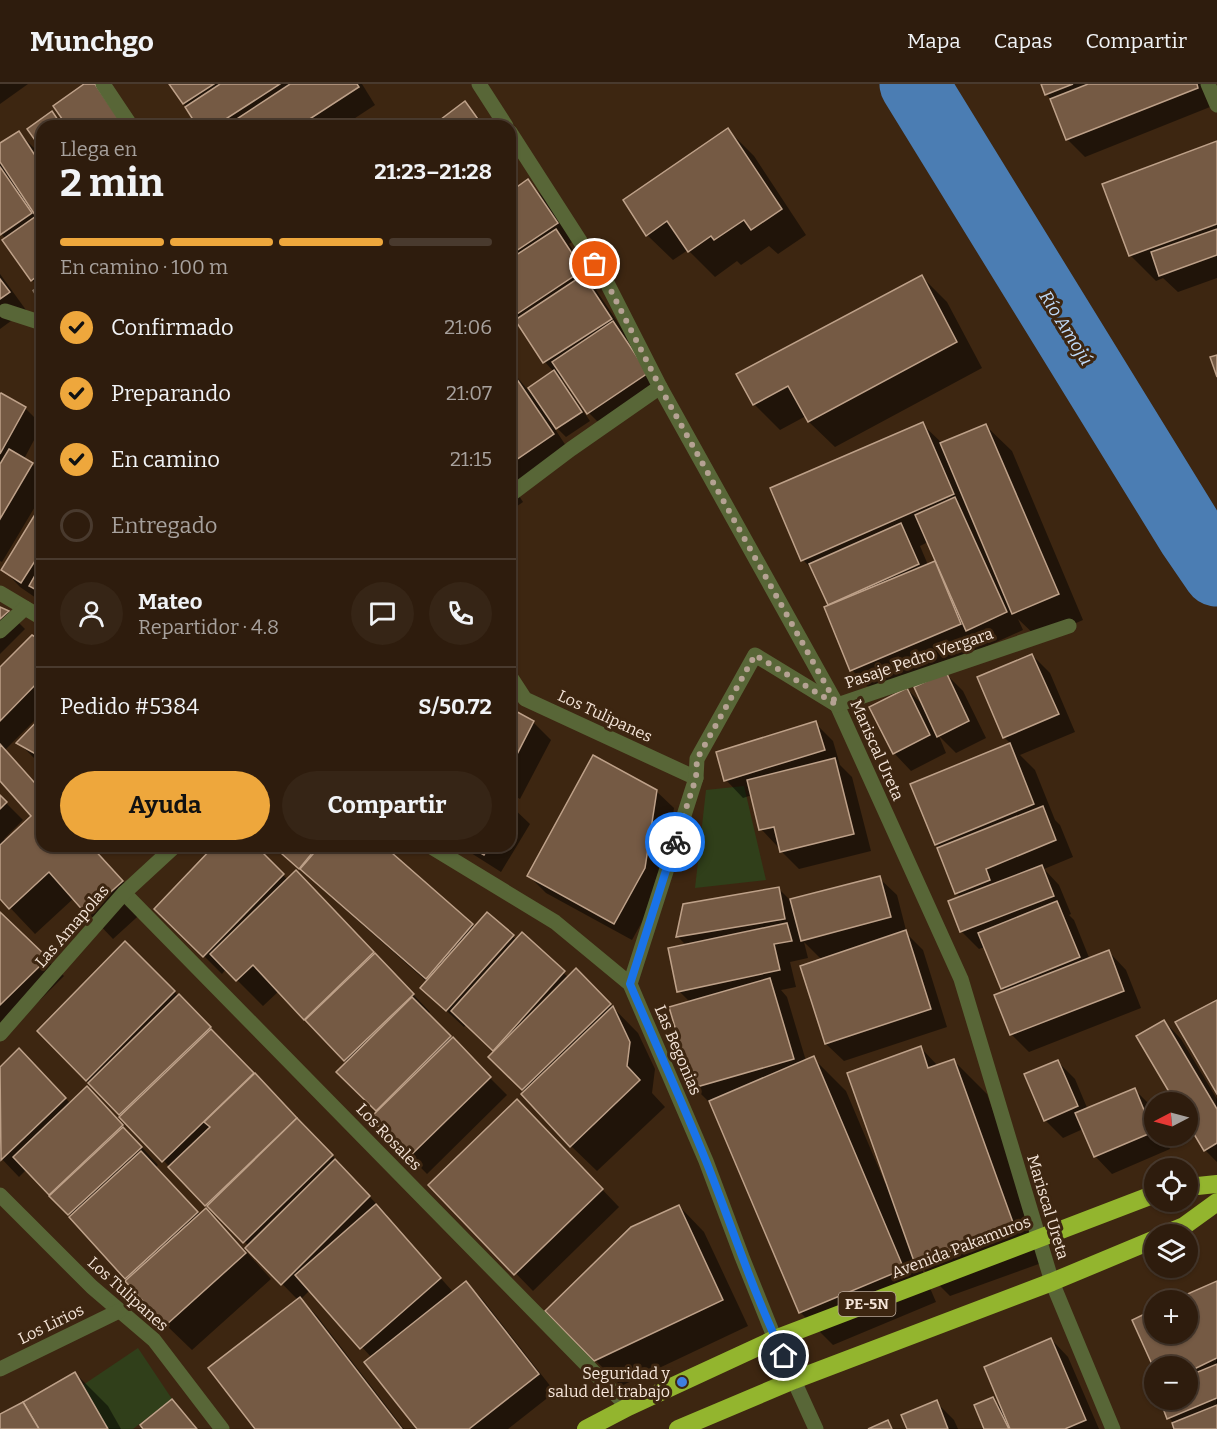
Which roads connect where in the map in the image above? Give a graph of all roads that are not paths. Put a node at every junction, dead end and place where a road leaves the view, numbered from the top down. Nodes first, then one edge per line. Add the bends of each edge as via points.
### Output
1 (103, 84) edge
2 (479, 84) edge
3 (1208, 84) edge
4 (1217, 105) edge
5 (127, 120) edge
6 (502, 120) edge
7 (516, 141) edge
8 (5, 311) dead end
9 (36, 321) edge
10 (660, 387) junction
11 (516, 490) edge
12 (0, 593) edge
13 (25, 608) junction
14 (36, 614) edge
15 (1069, 626) dead end
16 (0, 632) edge
17 (516, 685) edge
18 (837, 705) junction
19 (696, 778) junction
20 (168, 852) edge
21 (440, 852) edge
22 (124, 893) junction
23 (630, 984) junction
24 (0, 1034) edge
25 (1217, 1184) edge
26 (1198, 1186) edge
27 (0, 1196) edge
28 (1144, 1198) edge
29 (1217, 1202) edge
30 (1187, 1224) edge
31 (1038, 1238) junction
32 (1144, 1244) edge
33 (1052, 1282) junction
34 (119, 1311) junction
35 (775, 1339) junction
36 (0, 1369) edge
37 (794, 1380) junction
38 (628, 1407) junction
39 (222, 1429) edge
40 (586, 1429) edge
41 (678, 1429) edge
42 (816, 1429) edge
43 (1113, 1429) edge

1 - 5 street
2 - 6 street
3 - 4 street
7 - 10 street, Mariscal Ureta via 607,283
8 - 9 street
10 - 11 street
10 - 18 street, Mariscal Ureta
12 - 13 street
13 - 14 street
13 - 16 street
15 - 18 street, Pasaje Pedro Vergara
17 - 19 street, Los Tulipanes via 525,699
18 - 19 street, Pasaje Pedro Vergara via 755,655 697,759
18 - 31 street, Mariscal Ureta via 961,979
19 - 23 street
20 - 22 street, Las Amapolas
21 - 23 street, Las Begonias via 555,922
22 - 24 street, Las Amapolas
22 - 38 street, Los Rosales
23 - 35 street, Las Begonias via 706,1161
25 - 26 highway
27 - 34 street, Los Tulipanes
28 - 31 highway, Avenida Pakamuros / PE-5N
29 - 30 highway
31 - 33 street, Mariscal Ureta
31 - 35 highway, Avenida Pakamuros / PE-5N
32 - 33 highway, PE-5N
33 - 37 highway, PE-5N
33 - 43 street, Mariscal Ureta
34 - 36 street, Los Lirios
34 - 39 street, Los Tulipanes via 154,1340
35 - 37 street, Las Begonias
35 - 38 highway, Avenida Pakamuros / PE-5N
37 - 41 highway, PE-5N
37 - 42 street, Las Begonias
38 - 40 highway, Avenida Pakamuros / PE-5N

